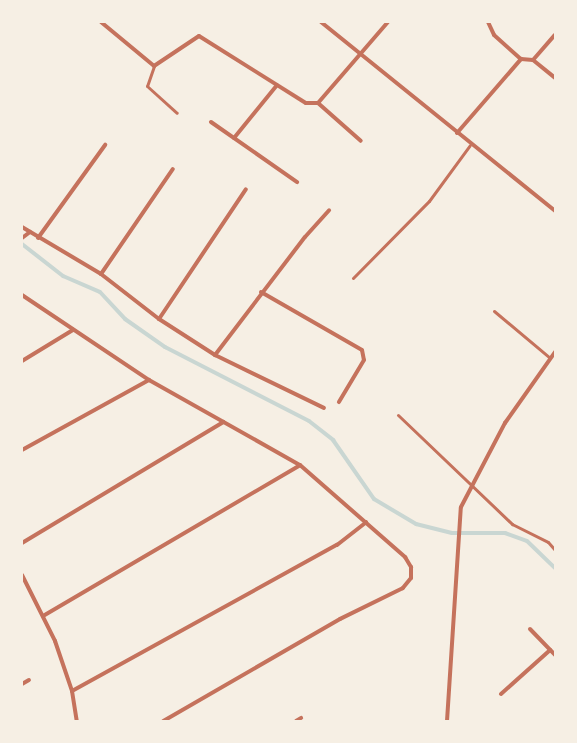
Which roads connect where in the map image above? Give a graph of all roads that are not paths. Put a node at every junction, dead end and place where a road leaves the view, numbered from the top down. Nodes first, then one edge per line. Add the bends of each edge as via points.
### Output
1 (102, 22) edge
2 (321, 22) edge
3 (388, 22) edge
4 (488, 22) edge
5 (555, 35) edge
6 (360, 55) junction
7 (521, 59) junction
8 (533, 60) junction
9 (154, 66) junction
10 (555, 78) edge
11 (277, 85) junction
12 (318, 103) junction
13 (177, 113) dead end
14 (211, 122) dead end
15 (457, 133) junction
16 (234, 138) junction
17 (361, 141) dead end
18 (105, 145) dead end
19 (470, 145) junction
20 (172, 169) dead end
21 (297, 182) dead end
22 (246, 190) dead end
23 (329, 210) dead end
24 (555, 211) edge
25 (22, 227) edge
26 (30, 232) junction
27 (22, 238) edge
28 (38, 238) junction
29 (101, 274) junction
30 (353, 278) dead end
31 (261, 292) junction
32 (22, 295) edge
33 (494, 311) dead end
34 (159, 320) junction
35 (73, 330) junction
36 (555, 352) edge
37 (215, 355) junction
38 (550, 358) junction
39 (22, 361) edge
40 (149, 380) junction
41 (339, 402) dead end
42 (324, 408) dead end
43 (398, 415) dead end
44 (223, 422) junction
45 (22, 450) edge
46 (300, 464) junction
47 (472, 483) junction
48 (366, 522) junction
49 (22, 543) edge
50 (555, 550) edge
51 (22, 575) edge
52 (43, 616) junction
53 (530, 629) dead end
54 (550, 650) junction
55 (555, 655) edge
56 (29, 680) dead end
57 (22, 684) edge
58 (72, 691) junction
59 (501, 694) dead end
60 (301, 718) dead end
61 (77, 721) edge
62 (163, 721) edge
63 (296, 721) edge
64 (447, 721) edge

1 - 9 street
2 - 6 street
3 - 6 street
4 - 7 street via 494,35
5 - 8 street
6 - 12 street
6 - 15 street
7 - 8 street
7 - 15 street
8 - 10 street
9 - 11 street via 198,36
9 - 13 lane via 147,86
11 - 12 street via 306,103
11 - 16 street
12 - 17 street
14 - 16 street
15 - 19 street
16 - 21 street
18 - 28 street
19 - 24 street
19 - 30 lane via 446,182
20 - 29 street
22 - 34 street
23 - 31 street
25 - 26 street
26 - 27 street
26 - 28 street
28 - 29 street
29 - 34 street
31 - 37 street
31 - 41 street via 362,350 364,360
32 - 35 street
33 - 38 lane
34 - 37 street
35 - 39 street
35 - 40 street
36 - 38 street
37 - 42 street
38 - 47 street via 505,423
40 - 44 street
40 - 45 street
43 - 47 lane
44 - 46 street
44 - 49 street
46 - 48 street
46 - 52 street
47 - 50 lane via 512,524 548,542
47 - 64 street via 461,507 457,543
48 - 58 street via 337,545
48 - 62 street via 409,562 412,573 408,583
51 - 52 street
52 - 58 street
53 - 54 street
54 - 55 street
54 - 59 street
56 - 57 street
58 - 61 street
60 - 63 street

